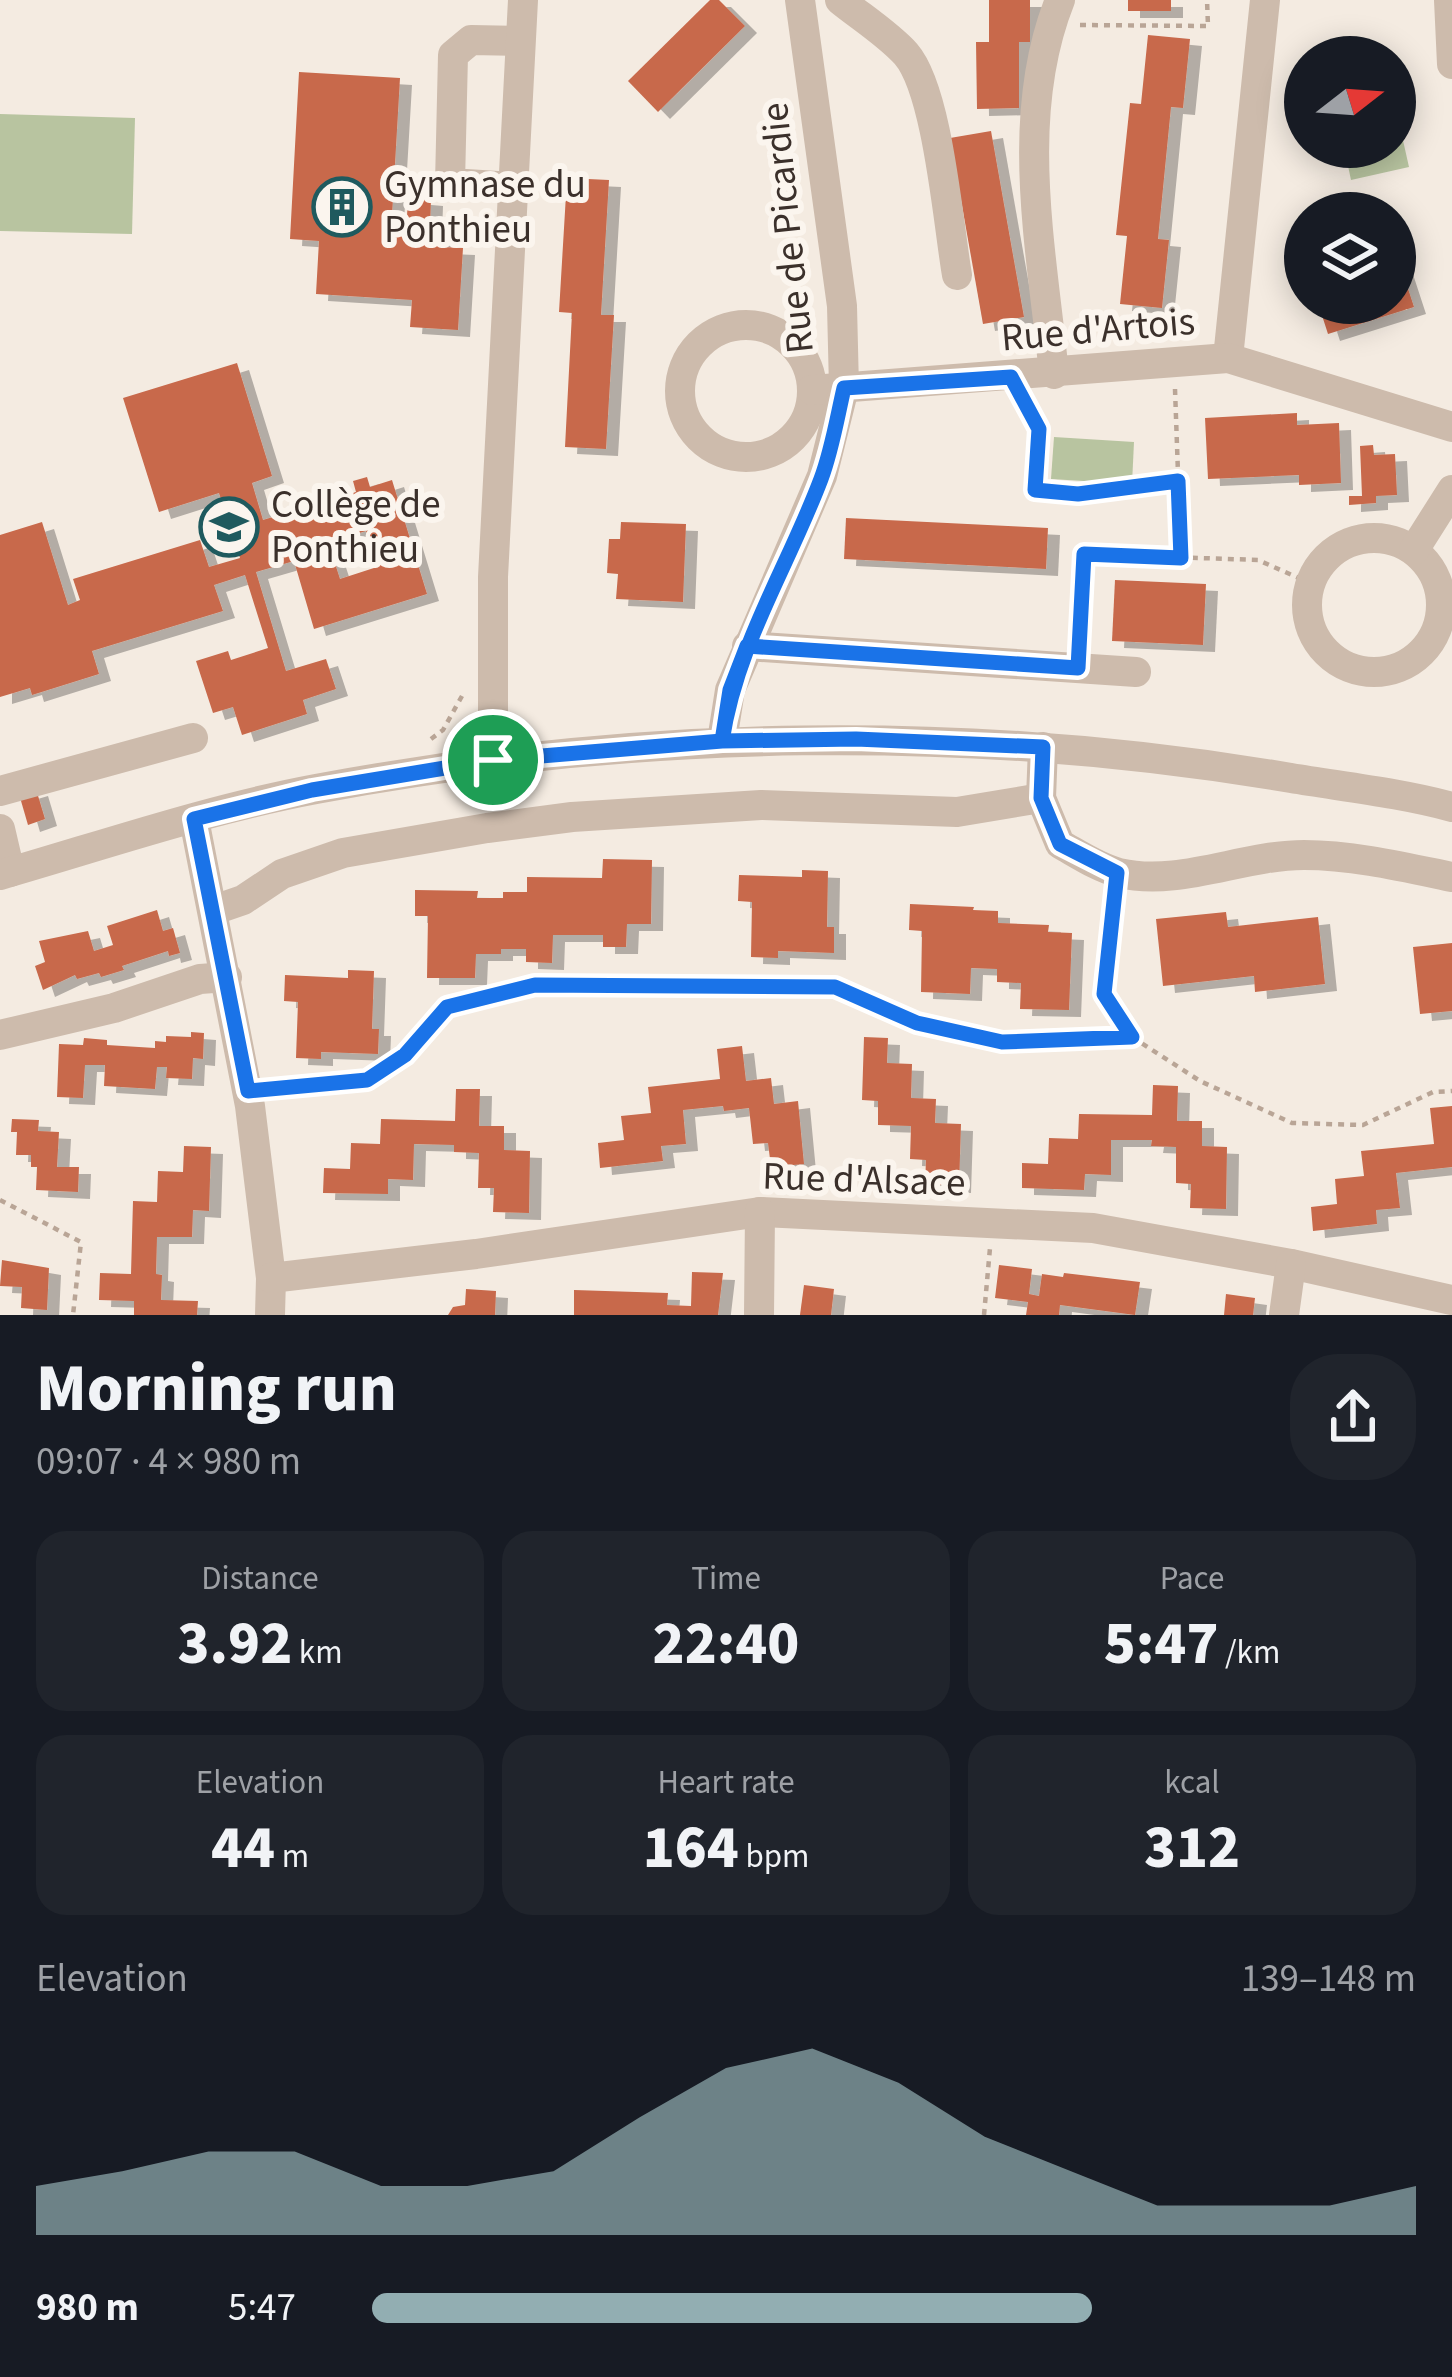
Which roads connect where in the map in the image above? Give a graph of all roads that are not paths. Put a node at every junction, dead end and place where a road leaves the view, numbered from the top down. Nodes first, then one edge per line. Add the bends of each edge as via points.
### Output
1 (523, 0) edge
2 (800, 0) edge
3 (840, 0) edge
4 (1265, 0) edge
5 (1449, 0) edge
6 (1055, 12) edge
7 (520, 41) junction
8 (1452, 64) edge
9 (512, 187) junction
10 (957, 275) dead end
11 (1228, 358) junction
12 (1054, 374) junction
13 (844, 388) junction
14 (812, 390) junction
15 (1452, 427) edge
16 (1452, 490) edge
17 (1414, 550) junction
18 (747, 646) junction
19 (1136, 671) dead end
20 (193, 738) dead end
21 (722, 741) junction
22 (1043, 747) junction
23 (493, 760) junction
24 (0, 791) edge
25 (1041, 798) junction
26 (1452, 807) edge
27 (194, 819) junction
28 (0, 829) edge
29 (5, 873) edge
30 (1452, 878) edge
31 (214, 910) junction
32 (227, 977) junction
33 (0, 1035) edge
34 (760, 1212) junction
35 (1291, 1264) junction
36 (271, 1278) junction
37 (1452, 1300) edge
38 (270, 1315) edge
39 (758, 1315) edge
40 (1284, 1315) edge

1 - 7 street
2 - 13 street, Rue de Picardie via 842,306
3 - 10 street via 906,54 919,76
4 - 11 street
5 - 8 street
6 - 12 street via 1032,141
7 - 9 street
7 - 9 street via 470,40 453,55 450,183
9 - 23 street via 493,577
11 - 12 street, Rue d'Artois
11 - 15 street, Rue d'Artois
12 - 13 street, Rue d'Artois
13 - 14 street, Rue d'Artois
13 - 18 street, Rue de Picardie via 822,476
14 - 14 street via 808,368 782,335 739,325 700,342 680,380 680,402 701,440 741,457 783,446 809,412
16 - 17 street
17 - 17 street via 1439,589 1435,634 1421,653 1380,672 1335,660 1319,644 1306,604 1319,564 1354,540
18 - 19 street
18 - 21 street, Rue de Picardie
20 - 24 street
21 - 22 street
21 - 23 street
22 - 25 street
22 - 26 street via 1221,765
23 - 27 street
25 - 30 street via 1060,844 1117,873 1167,877 1308,855
25 - 31 street via 957,812 761,805 487,828 343,853
27 - 29 street
27 - 31 street
28 - 29 street
31 - 32 street
32 - 33 street
32 - 36 street
34 - 35 street, Rue d'Alsace via 1093,1228
34 - 36 street, Rue d'Alsace
34 - 39 street
35 - 37 street, Rue d'Alsace
35 - 40 street
36 - 38 street

